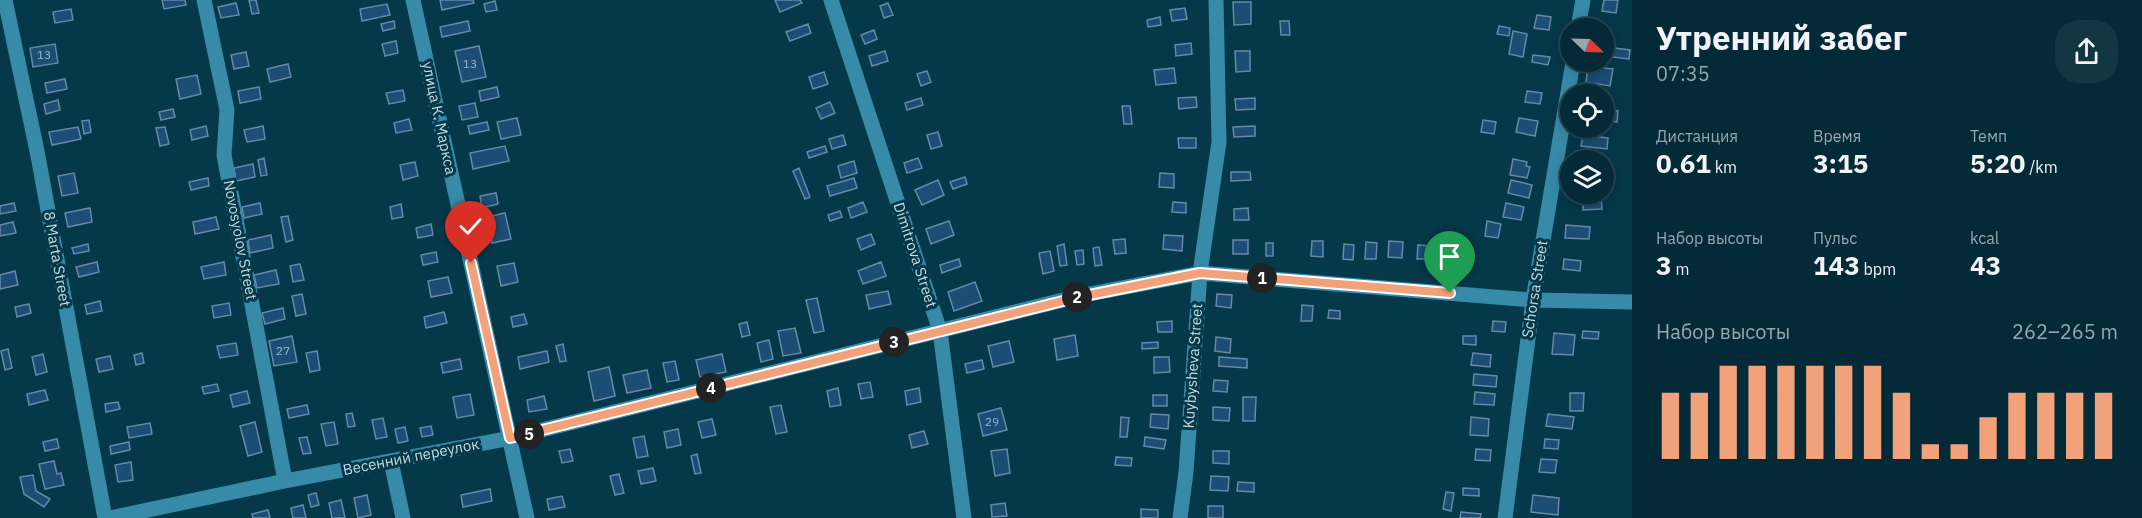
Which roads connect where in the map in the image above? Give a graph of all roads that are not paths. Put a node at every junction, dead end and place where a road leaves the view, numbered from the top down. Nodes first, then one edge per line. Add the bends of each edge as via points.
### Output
1 (5, 0) edge
2 (204, 0) edge
3 (413, 0) edge
4 (831, 0) edge
5 (1216, 0) edge
6 (1583, 0) edge
7 (1580, 18) edge
8 (1571, 72) edge
9 (1200, 273) junction
10 (1533, 300) junction
11 (1632, 302) edge
12 (940, 331) junction
13 (510, 438) junction
14 (391, 461) junction
15 (285, 481) junction
16 (107, 518) edge
17 (404, 518) edge
18 (527, 518) edge
19 (964, 518) edge
20 (1180, 518) edge
21 (1505, 518) edge

1 - 16 street, 8 Marta Street
2 - 15 street, Novosyolov Street via 227,110 224,156
3 - 13 street, улица К. Маркса
4 - 12 street, Dimitrova Street
5 - 9 street, Kuybysheva Street via 1219,142
6 - 7 street
8 - 10 street, Schorsa Street
9 - 10 street, Весенний переулок
9 - 12 street, Весенний переулок
9 - 20 street, Kuybysheva Street
10 - 11 street, Весенний переулок
10 - 21 street, Schorsa Street
12 - 13 street, Весенний переулок
12 - 19 street, Dimitrova Street
13 - 14 street, Весенний переулок
13 - 18 street, улица К. Маркса
14 - 15 street, Весенний переулок
14 - 17 street
15 - 16 street, Весенний переулок

